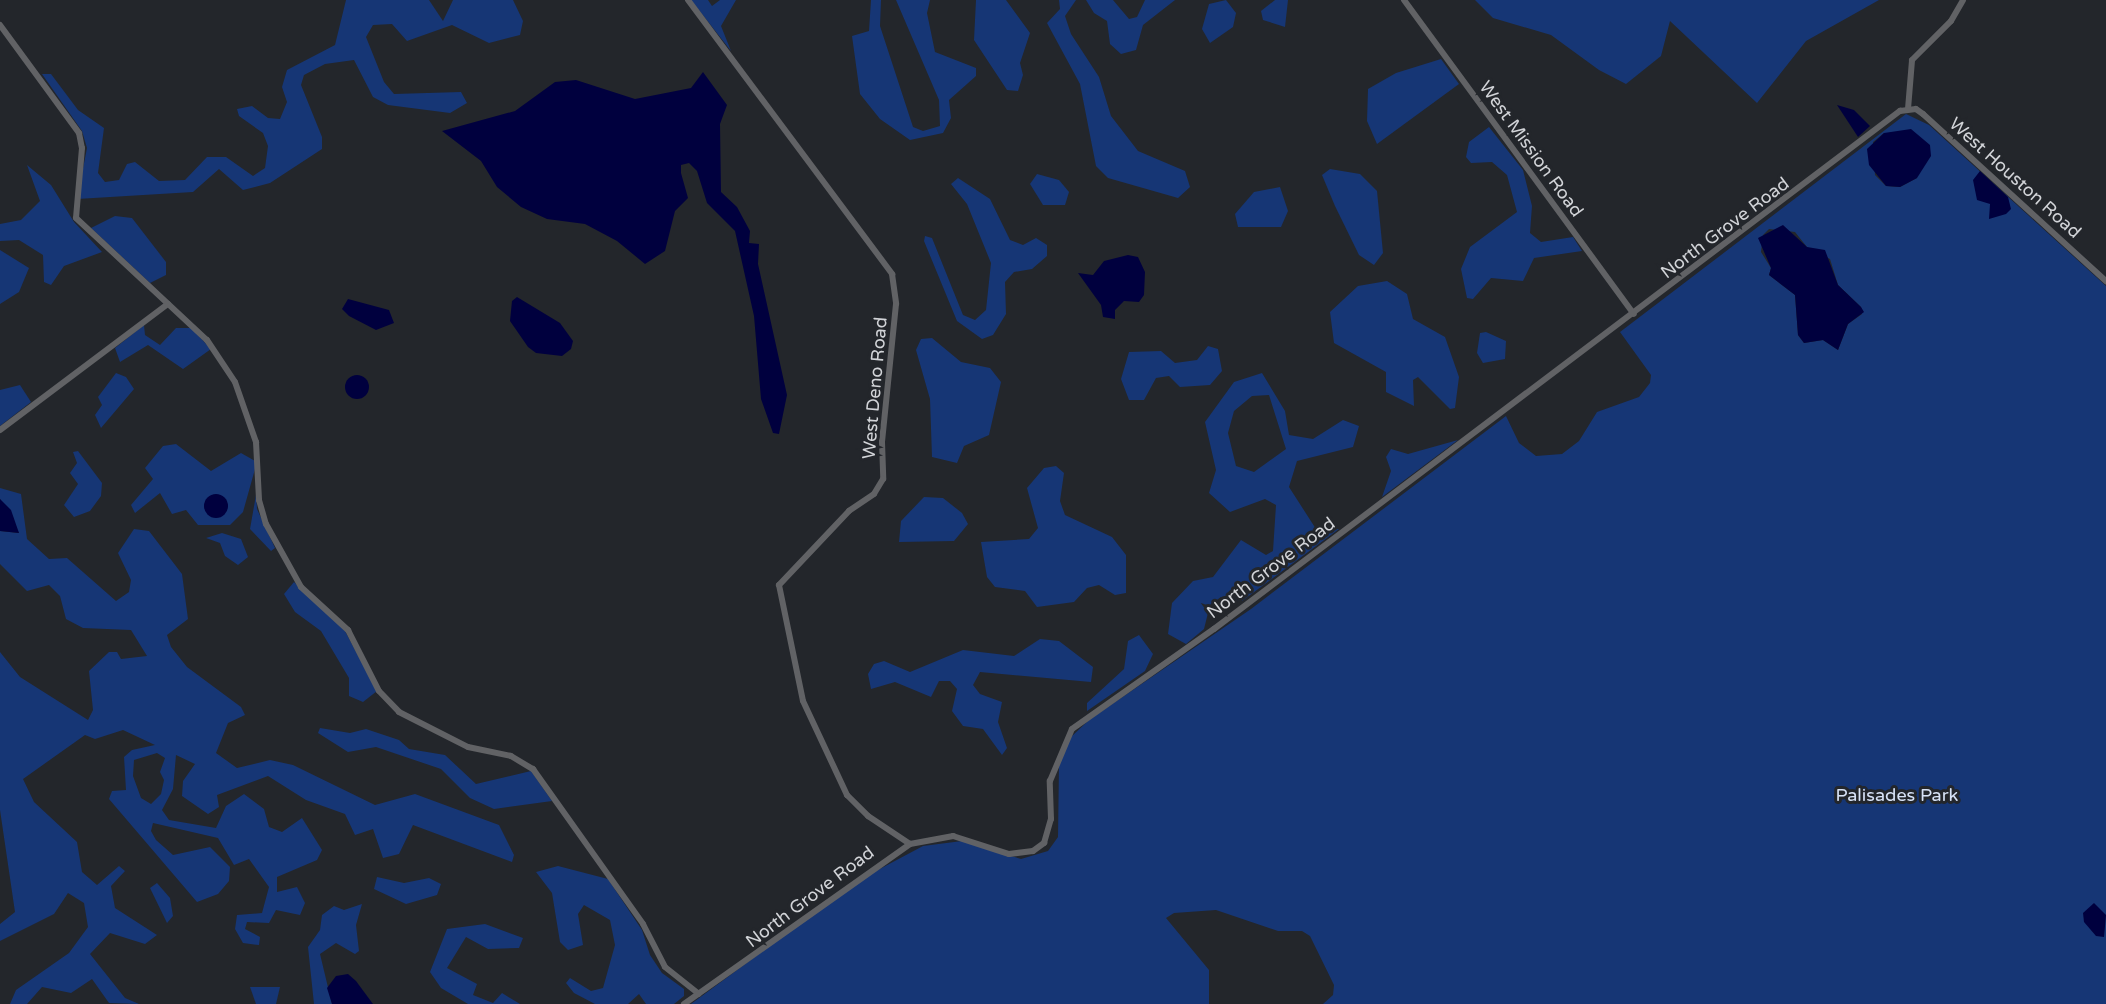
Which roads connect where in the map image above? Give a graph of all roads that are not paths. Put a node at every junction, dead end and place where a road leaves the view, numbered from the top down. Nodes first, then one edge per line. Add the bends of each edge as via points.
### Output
1 (688, 0) edge
2 (1404, 0) edge
3 (1962, 0) edge
4 (0, 25) edge
5 (1904, 110) junction
6 (2106, 281) edge
7 (167, 304) junction
8 (1634, 314) junction
9 (0, 430) edge
10 (910, 844) junction
11 (699, 993) junction
12 (684, 1004) edge

1 - 10 street, West Deno Road via 892,274 896,304 882,442 883,479 874,494 849,511 779,584 803,701 847,795 868,816
2 - 8 street, West Mission Road
3 - 5 street via 1951,21 1912,60
4 - 7 street via 79,133 82,148 76,218
5 - 6 street, West Houston Road via 1923,114
5 - 8 street, North Grove Road
7 - 9 street
7 - 11 street via 207,340 235,382 256,442 259,500 280,553 311,599 348,630 388,702 468,747 511,756 533,769 643,924 665,967
8 - 10 street, North Grove Road via 1214,629 1072,729 1050,781 1051,819 1044,843 1033,851 1009,854 953,836
10 - 11 street, North Grove Road
11 - 12 street, North Grove Road

